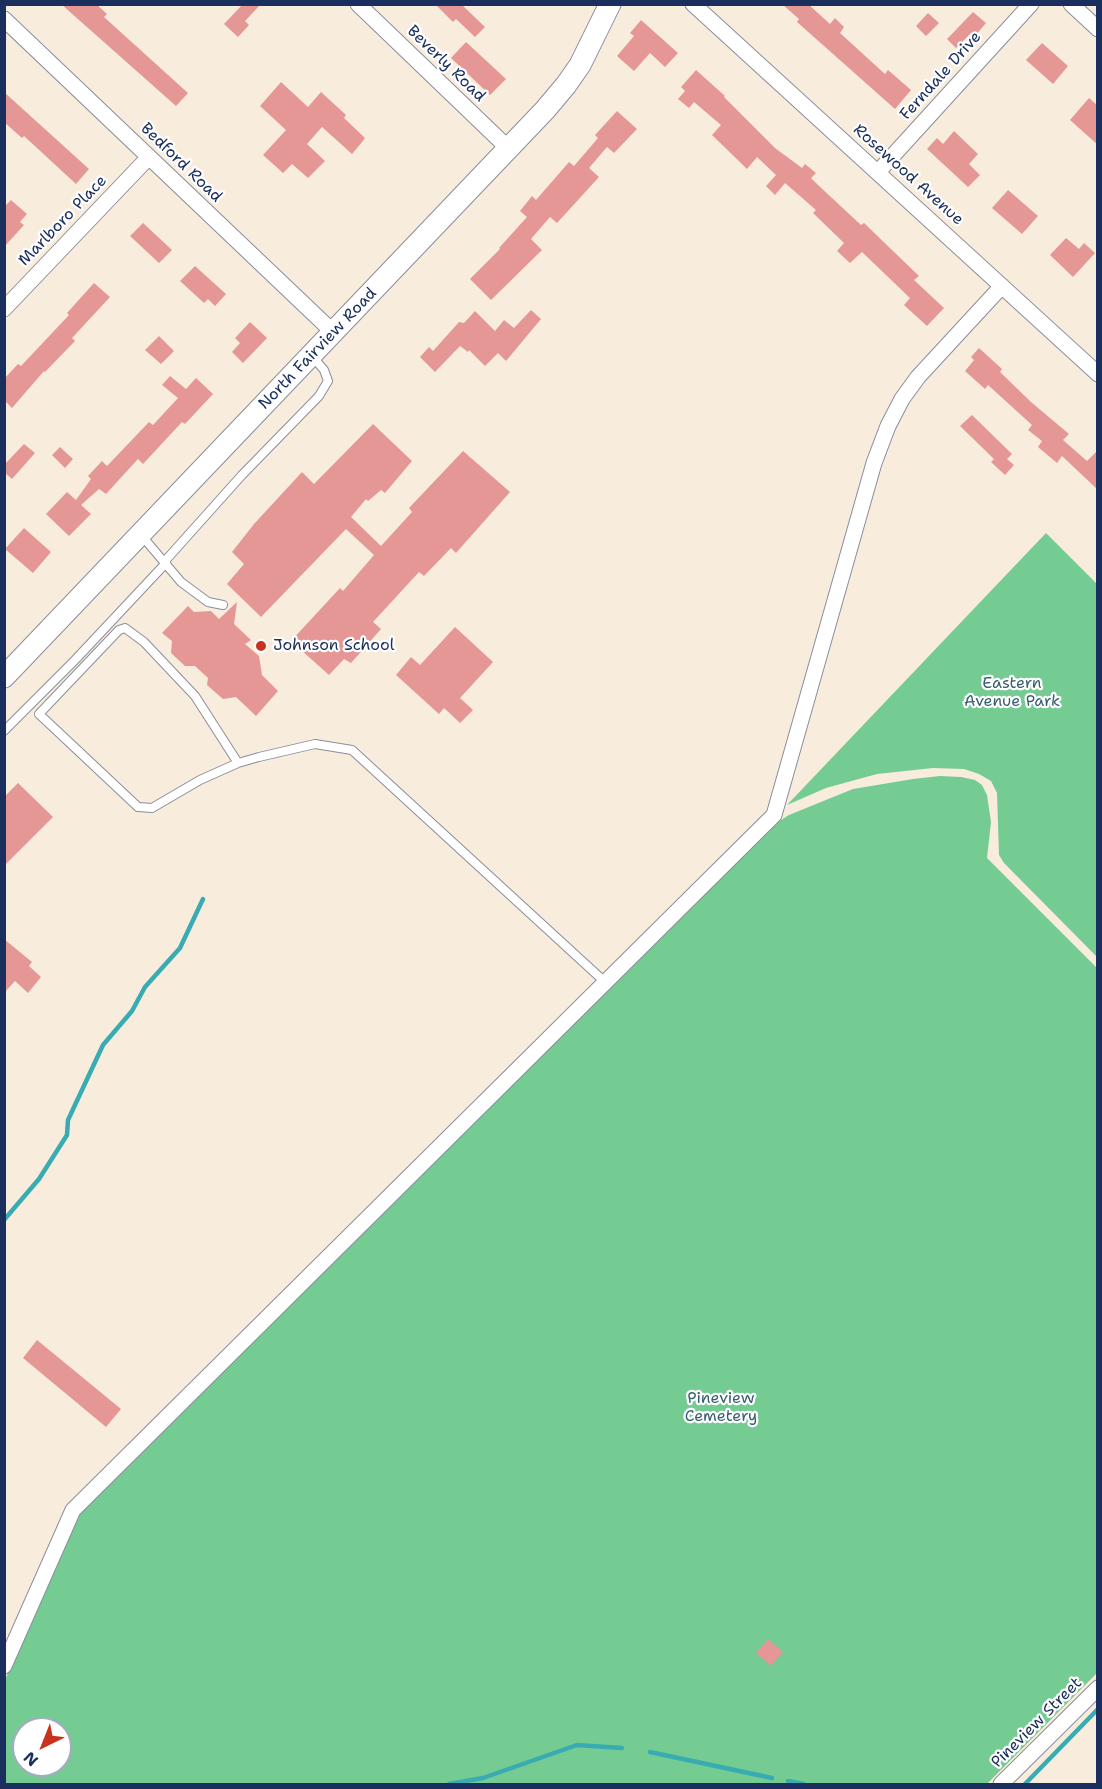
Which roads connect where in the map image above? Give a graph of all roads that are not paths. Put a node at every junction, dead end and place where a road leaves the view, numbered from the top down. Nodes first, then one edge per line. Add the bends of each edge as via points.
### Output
1 (358, 4) edge
2 (610, 4) edge
3 (693, 4) edge
4 (1031, 4) edge
5 (1071, 4) edge
6 (4, 19) edge
7 (1098, 29) edge
8 (509, 149) junction
9 (148, 158) junction
10 (878, 172) junction
11 (1002, 286) junction
12 (4, 309) edge
13 (334, 333) junction
14 (312, 356) junction
15 (1098, 374) edge
16 (141, 535) junction
17 (166, 562) junction
18 (223, 605) dead end
19 (4, 677) edge
20 (4, 731) edge
21 (238, 763) junction
22 (606, 983) junction
23 (4, 1665) edge
24 (1098, 1688) edge
25 (1001, 1785) edge

1 - 8 street, Beverly Road
2 - 8 main road, North Fairview Road via 566,85
3 - 10 street, Rosewood Avenue
4 - 10 street, Ferndale Drive
5 - 7 street
6 - 9 street, Bedford Road
8 - 13 main road, North Fairview Road
9 - 12 street, Marlboro Place
9 - 13 street, Bedford Road
10 - 11 street, Rosewood Avenue
11 - 15 street, Rosewood Avenue
11 - 22 street via 918,377 888,426 874,463 774,815
13 - 14 main road, North Fairview Road
14 - 16 main road, North Fairview Road
14 - 17 lane via 328,381 319,396 242,475
16 - 17 lane
16 - 19 main road, North Fairview Road
17 - 18 lane via 181,582 208,603
17 - 20 lane
21 - 21 lane via 195,696 144,642 125,628 39,714 138,807 152,808
21 - 22 lane via 315,744 352,750
22 - 23 street via 73,1510
24 - 25 street, Pineview Street

